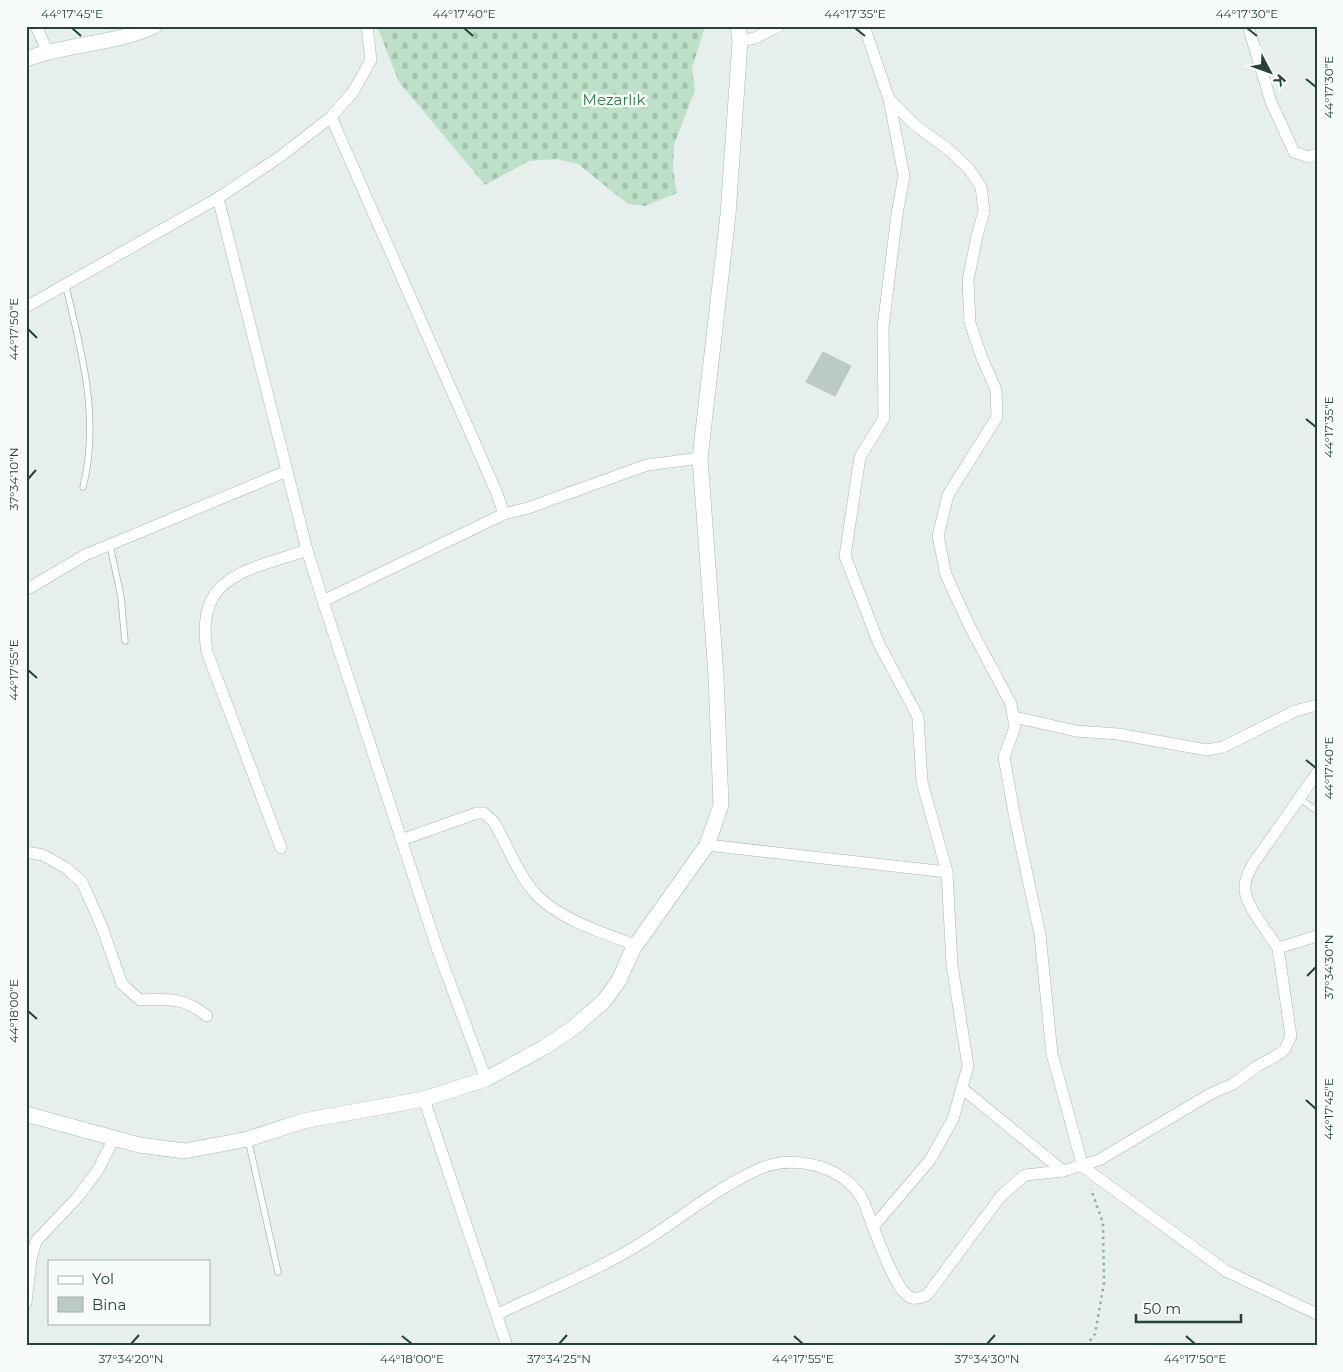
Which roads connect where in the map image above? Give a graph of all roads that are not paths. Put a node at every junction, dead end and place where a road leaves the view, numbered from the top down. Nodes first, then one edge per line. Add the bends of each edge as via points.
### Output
1 (36, 26) edge
2 (154, 26) edge
3 (367, 26) edge
4 (779, 26) edge
5 (864, 26) edge
6 (1248, 26) edge
7 (739, 33) edge
8 (47, 50) junction
9 (26, 59) edge
10 (889, 99) junction
11 (331, 117) junction
12 (1317, 154) edge
13 (218, 198) junction
14 (66, 287) junction
15 (26, 307) edge
16 (700, 458) junction
17 (287, 471) junction
18 (83, 487) dead end
19 (504, 514) junction
20 (110, 545) junction
21 (307, 550) junction
22 (26, 590) edge
23 (322, 601) junction
24 (124, 641) dead end
25 (1317, 705) edge
26 (1014, 717) junction
27 (1317, 773) edge
28 (1299, 798) junction
29 (1317, 811) edge
30 (401, 840) junction
31 (707, 845) junction
32 (280, 848) dead end
33 (26, 852) edge
34 (947, 872) junction
35 (1317, 936) edge
36 (636, 945) junction
37 (1278, 948) junction
38 (207, 1016) dead end
39 (486, 1079) junction
40 (963, 1089) junction
41 (424, 1099) junction
42 (26, 1114) edge
43 (114, 1138) junction
44 (248, 1140) junction
45 (1083, 1166) junction
46 (1063, 1171) junction
47 (873, 1227) junction
48 (278, 1272) dead end
49 (26, 1303) edge
50 (498, 1314) junction
51 (1317, 1314) edge
52 (507, 1346) edge

1 - 8 street
2 - 8 street via 137,34
3 - 11 street via 371,60 354,92
4 - 7 street via 755,38
5 - 10 street
6 - 12 street via 1271,102 1294,152 1309,157
7 - 16 street via 728,215
8 - 9 street
10 - 26 street via 916,126 969,169 981,187 984,211 968,280 970,322 996,390 997,418 948,496 938,536 946,574 1011,704
10 - 34 street via 904,176 882,327 884,418 860,458 845,556 879,644 918,717 922,782
11 - 13 street via 281,156
11 - 19 street
13 - 14 street
13 - 17 street
14 - 15 street
14 - 18 lane via 82,358 91,424
16 - 19 street via 647,465
16 - 31 street via 716,675 721,806
17 - 20 street
17 - 21 street
19 - 23 street
20 - 22 street
20 - 24 lane via 121,597
21 - 23 street
21 - 32 street via 232,576 216,591 210,602 204,632 207,652
23 - 30 street
25 - 26 street via 1295,711 1223,747 1208,750 1118,734 1076,731
26 - 45 street via 1016,727 1004,757 1040,935 1052,1054
27 - 28 street
28 - 29 lane
28 - 37 street via 1246,877 1245,891 1250,904
30 - 36 street via 484,813 494,822 532,891 542,901 575,920
30 - 39 street
31 - 34 street
31 - 36 street
33 - 38 street via 43,854 82,882 122,984 140,1000 176,998 197,1007
34 - 40 street via 952,965 968,1066
35 - 37 street
36 - 39 street via 619,980 604,1001 545,1046
37 - 45 street via 1291,1036 1285,1049 1233,1084
39 - 41 street
40 - 46 street
40 - 47 street via 953,1120 930,1160
41 - 44 street via 303,1121
41 - 50 street
42 - 43 street
43 - 44 street via 185,1151
43 - 49 street via 98,1170 77,1198 36,1241
44 - 48 lane
45 - 46 street
45 - 51 street via 1226,1271
46 - 47 street via 1025,1175 1001,1196 937,1285 920,1298 911,1298 903,1292
47 - 50 street via 860,1195 837,1174 812,1164 784,1163 766,1167 689,1210 629,1251
50 - 52 street

